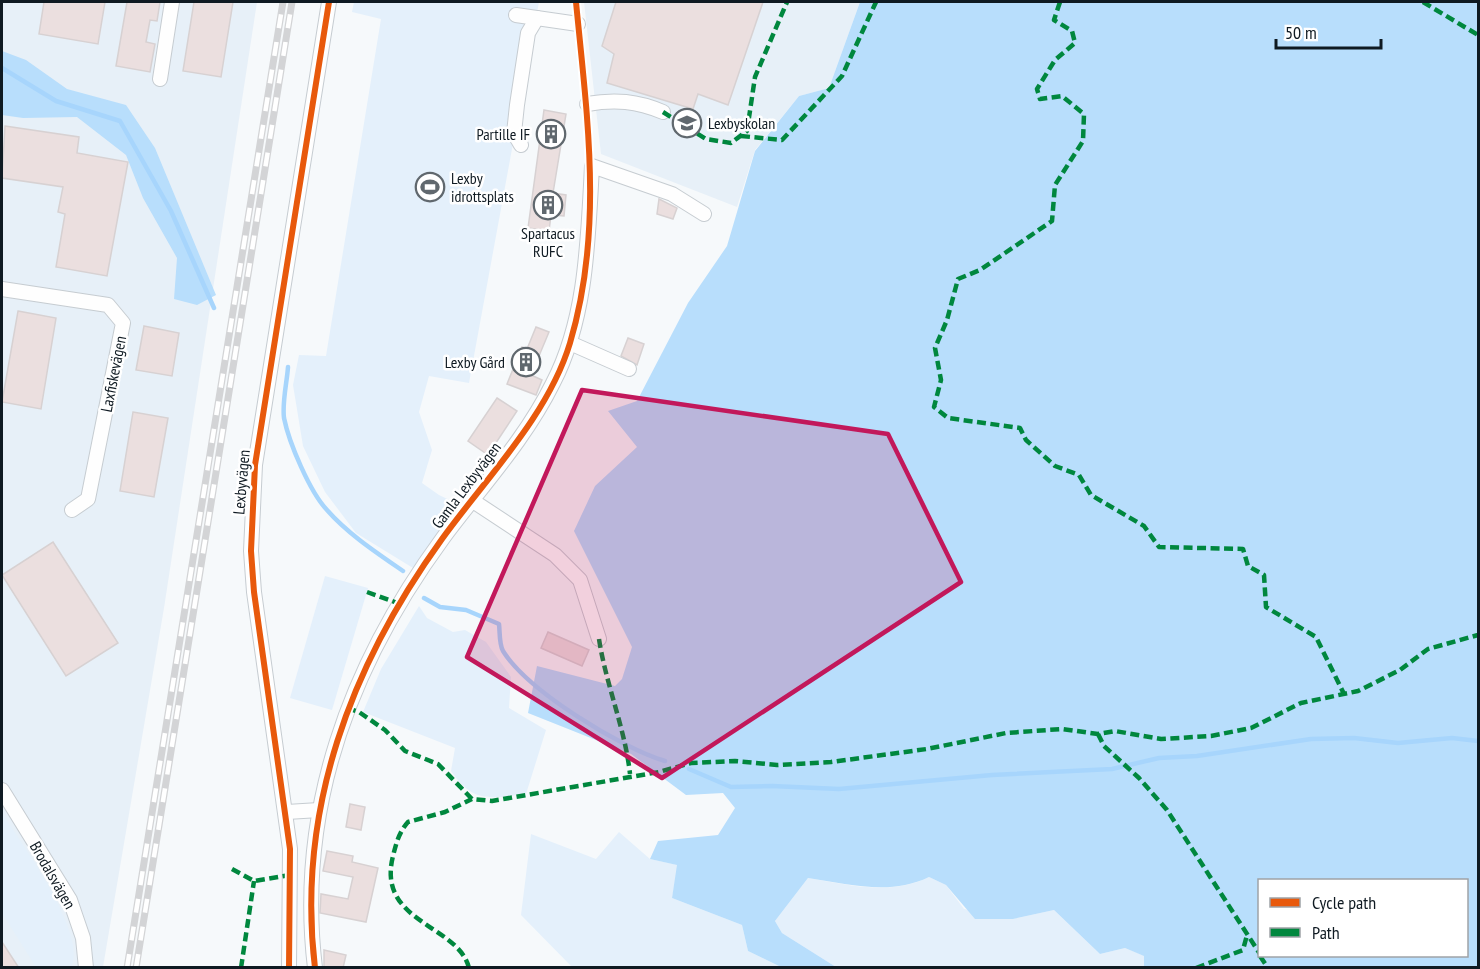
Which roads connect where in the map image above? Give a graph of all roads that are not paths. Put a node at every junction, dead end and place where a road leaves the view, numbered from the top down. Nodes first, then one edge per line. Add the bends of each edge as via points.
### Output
1 (172, 2) edge
2 (329, 2) edge
3 (516, 15) dead end
4 (537, 18) junction
5 (578, 24) dead end
6 (160, 79) dead end
7 (587, 104) dead end
8 (663, 112) dead end
9 (521, 145) dead end
10 (704, 214) dead end
11 (2, 289) edge
12 (570, 343) junction
13 (629, 369) dead end
14 (473, 501) junction
15 (72, 510) dead end
16 (599, 639) dead end
17 (2, 790) edge
18 (319, 810) junction
19 (286, 812) junction
20 (86, 968) edge
21 (289, 968) edge
22 (315, 968) edge

1 - 6 street
2 - 19 street, Lexbyvägen via 255,465 251,514 254,592
3 - 4 street
4 - 5 street
4 - 9 street via 528,33 514,133
7 - 8 street via 620,100 643,103
10 - 12 street, Gamla Lexbyvägen via 672,194 592,166 588,234
11 - 15 street, Laxfiskevägen via 108,305 123,323 88,499
12 - 13 street
12 - 14 street, Gamla Lexbyvägen via 553,384
14 - 16 street via 555,555 580,580
14 - 18 street, Gamla Lexbyvägen via 406,595 369,662 344,718
17 - 20 street, Brodalsvägen via 70,900 83,938
18 - 19 street
18 - 22 street via 311,932
19 - 21 street, Lexbyvägen via 290,849

